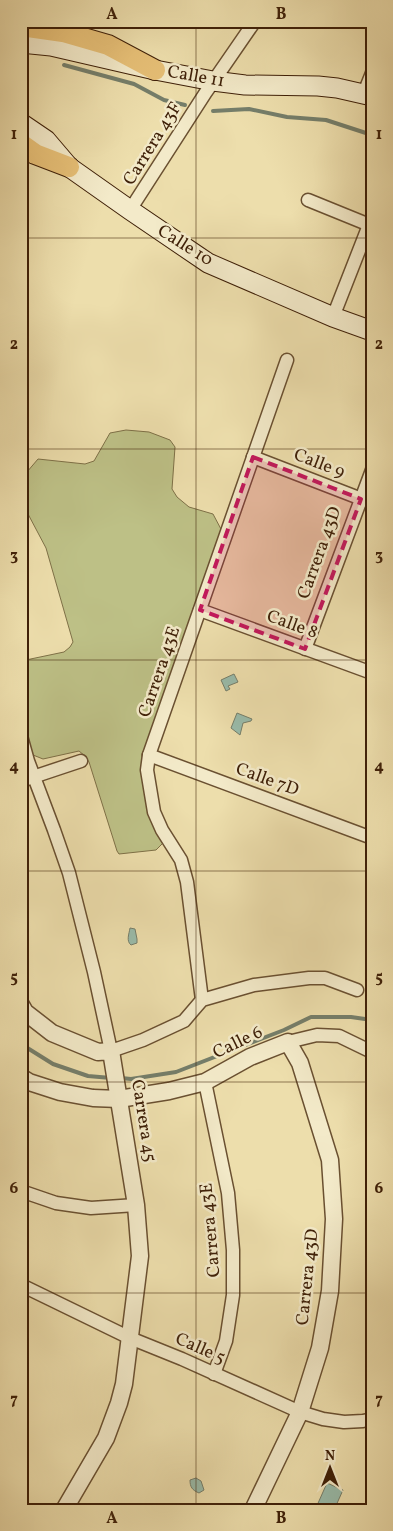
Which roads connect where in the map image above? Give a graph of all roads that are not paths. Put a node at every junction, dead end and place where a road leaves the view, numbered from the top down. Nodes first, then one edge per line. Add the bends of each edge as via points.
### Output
1 (255, 21) edge
2 (21, 26) edge
3 (21, 43) edge
4 (155, 70) junction
5 (372, 73) edge
6 (214, 81) junction
7 (368, 94) edge
8 (21, 123) edge
9 (21, 144) edge
10 (69, 167) junction
11 (308, 200) dead end
12 (130, 210) junction
13 (371, 225) edge
14 (333, 316) junction
15 (372, 331) edge
16 (287, 360) dead end
17 (253, 457) junction
18 (372, 470) edge
19 (366, 501) edge
20 (200, 610) junction
21 (305, 649) junction
22 (372, 674) edge
23 (21, 736) edge
24 (149, 755) junction
25 (81, 761) dead end
26 (27, 779) edge
27 (372, 838) edge
28 (357, 990) dead end
29 (202, 1000) junction
30 (21, 1006) edge
31 (288, 1042) junction
32 (372, 1052) edge
33 (112, 1055) junction
34 (21, 1077) edge
35 (205, 1082) junction
36 (118, 1093) junction
37 (21, 1191) edge
38 (136, 1205) junction
39 (21, 1285) edge
40 (130, 1338) junction
41 (214, 1374) junction
42 (300, 1412) junction
43 (372, 1419) edge
44 (64, 1510) edge
45 (253, 1510) edge

1 - 6 street, Carrera 43F
2 - 4 main road via 63,32 108,45
3 - 4 main road, Calle 11 via 51,46
4 - 6 main road, Calle 11
5 - 7 street
6 - 7 main road, Calle 11 via 245,85 318,86
6 - 12 street, Carrera 43F
8 - 10 main road, Calle 10 via 46,140
9 - 10 main road via 36,154
10 - 12 main road, Calle 10
11 - 13 street
12 - 14 main road, Calle 10 via 208,263
13 - 14 street
14 - 15 main road, Calle 10
16 - 17 street, Carrera 43E
17 - 19 street, Calle 9
17 - 20 street, Carrera 43E
18 - 19 street, Carrera 43D
19 - 21 street, Carrera 43D
20 - 21 street, Calle 8
20 - 24 street, Carrera 43E
21 - 22 street, Calle 8
23 - 26 street, Carrera 45
24 - 27 street, Calle 7D
24 - 29 street, Carrera 43E via 147,770 154,812 181,860 187,882
25 - 26 street
26 - 33 street, Carrera 45 via 54,830 69,873
28 - 29 street via 325,978 309,978 254,984
29 - 33 street via 184,1021
30 - 33 street via 52,1033
31 - 32 street, Calle 6 via 317,1035 339,1036
31 - 35 street, Calle 6 via 250,1057
31 - 42 street, Carrera 43D via 300,1063 330,1160 334,1219 329,1301 320,1348
33 - 36 street, Carrera 45
34 - 36 street, Calle 6 via 60,1092 93,1098
35 - 36 street, Calle 6 via 169,1091
35 - 41 street, Carrera 43E via 228,1193 233,1250 233,1295 226,1341
36 - 38 street, Carrera 45
37 - 38 street via 56,1204 91,1208
38 - 40 street, Carrera 45 via 140,1256
39 - 40 street, Calle 5
40 - 41 street, Calle 5
40 - 44 street, Carrera 45 via 124,1384 106,1438
41 - 42 street, Calle 5
42 - 43 street, Calle 5 via 344,1422
42 - 45 street, Carrera 43D

